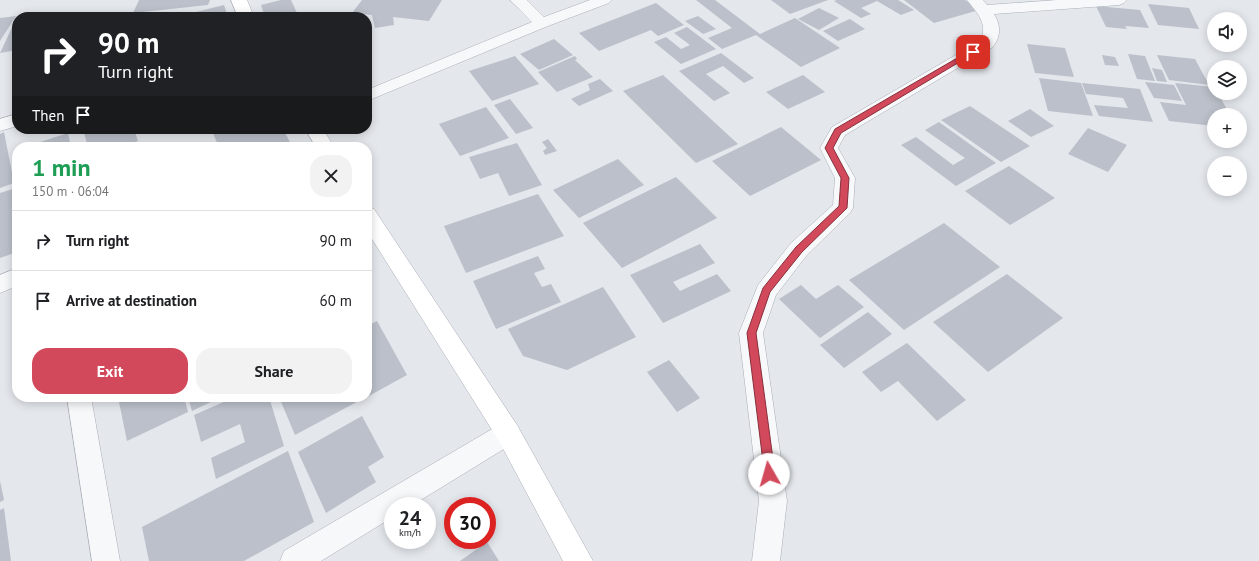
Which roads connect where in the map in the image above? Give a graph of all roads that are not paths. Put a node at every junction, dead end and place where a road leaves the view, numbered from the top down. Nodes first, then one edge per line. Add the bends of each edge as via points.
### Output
1 (239, 0) edge
2 (518, 0) edge
3 (604, 0) edge
4 (1118, 0) edge
5 (979, 5) edge
6 (244, 12) edge
7 (542, 23) junction
8 (372, 94) edge
9 (12, 121) edge
10 (0, 125) edge
11 (372, 222) edge
12 (12, 279) edge
13 (0, 284) edge
14 (80, 402) edge
15 (508, 433) junction
16 (106, 561) edge
17 (294, 561) edge
18 (578, 561) edge
19 (766, 561) edge

1 - 6 street
2 - 7 street
3 - 7 street
4 - 5 street
5 - 19 street via 992,24 992,34 987,44 838,131 829,148 845,178 843,208 799,249 766,291 751,333 773,501
7 - 8 street
9 - 10 street
11 - 15 street
12 - 13 street
14 - 16 street
15 - 17 street
15 - 18 street

